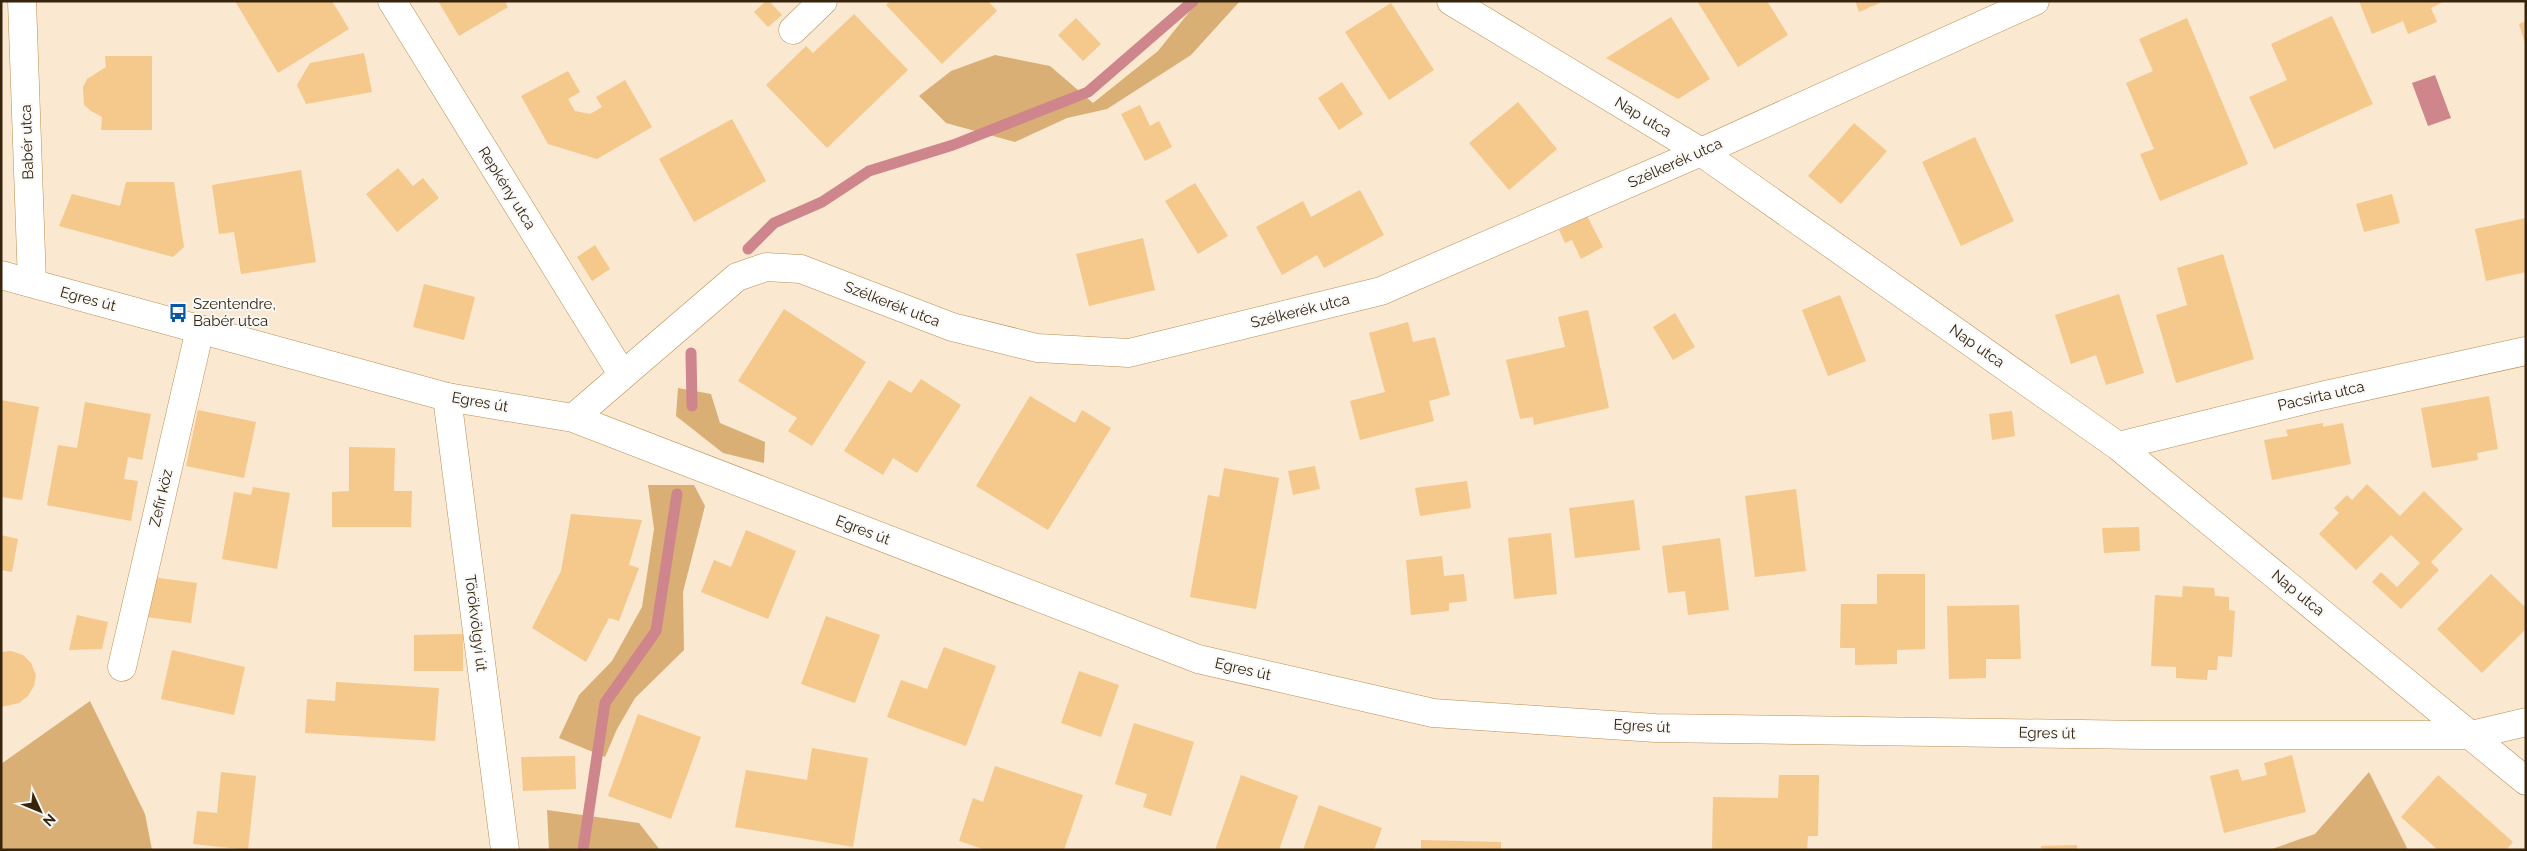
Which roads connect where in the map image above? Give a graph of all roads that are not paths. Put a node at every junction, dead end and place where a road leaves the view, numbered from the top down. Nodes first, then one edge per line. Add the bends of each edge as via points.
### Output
1 (22, 1) edge
2 (392, 1) edge
3 (822, 1) edge
4 (1451, 1) edge
5 (2035, 1) edge
6 (793, 30) dead end
7 (1702, 152) junction
8 (1, 275) edge
9 (32, 283) junction
10 (200, 329) junction
11 (2526, 352) edge
12 (622, 374) junction
13 (448, 397) junction
14 (573, 418) junction
15 (2118, 446) junction
16 (122, 667) dead end
17 (2526, 722) edge
18 (2471, 735) junction
19 (2526, 780) edge
20 (505, 850) edge

1 - 9 street, Babér utca
2 - 12 street, Repkény utca
3 - 6 street
4 - 7 street, Nap utca
5 - 7 street, Szélkerék utca
7 - 12 street, Szélkerék utca via 1381,291 1129,353 1028,346 952,327 801,269 766,266 737,277
7 - 15 street, Nap utca
8 - 9 street, Egres út
9 - 10 street, Egres út
10 - 13 street, Egres út
10 - 16 street, Zefír köz
11 - 15 street, Pacsirta utca via 2321,396
12 - 14 street, Szélkerék utca
13 - 14 street, Egres út
13 - 20 street, Törökvölgyi út
14 - 18 street, Egres út via 1198,659 1433,714 1655,728 2146,735
15 - 18 street, Nap utca
17 - 18 street, Egres út
18 - 19 street

